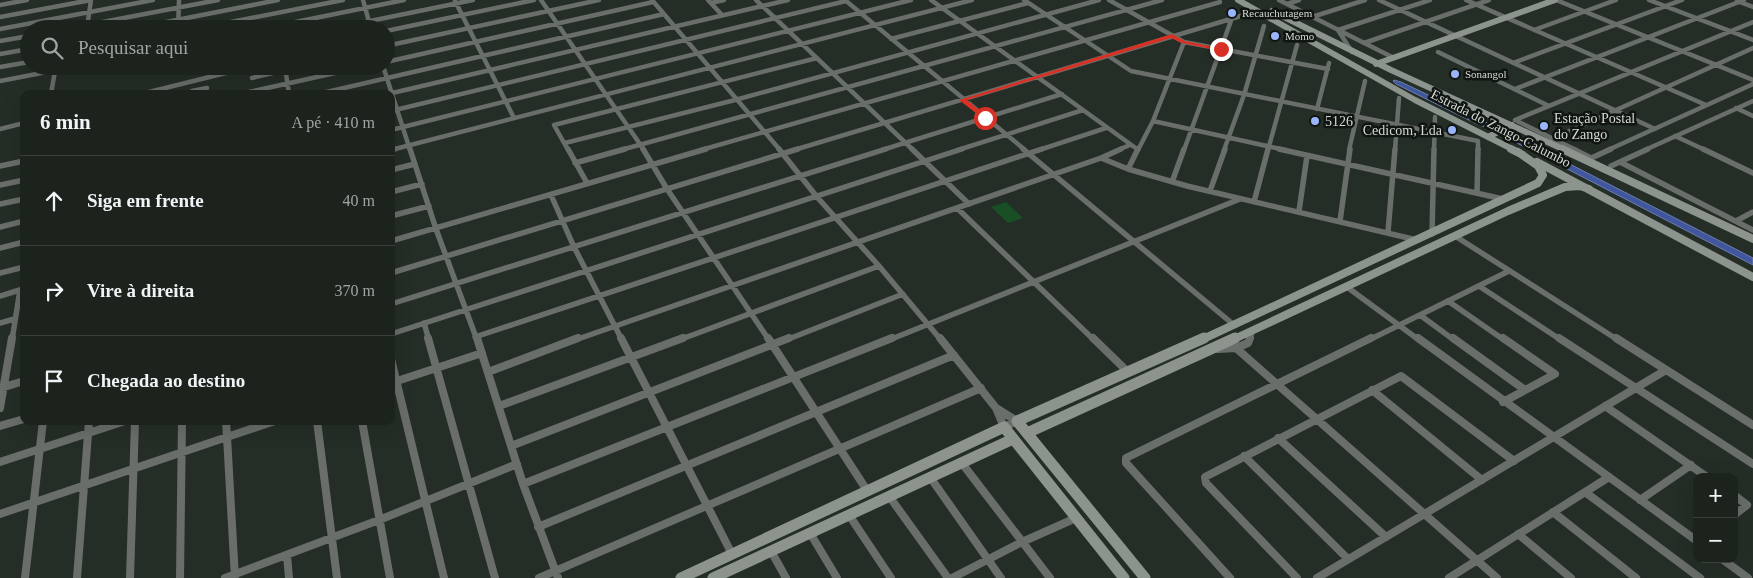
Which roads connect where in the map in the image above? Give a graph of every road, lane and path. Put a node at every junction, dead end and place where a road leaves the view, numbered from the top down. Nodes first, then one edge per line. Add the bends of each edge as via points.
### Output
1 (27, 0) edge
2 (91, 0) edge
3 (153, 0) edge
4 (179, 0) edge
5 (218, 0) edge
6 (278, 0) edge
7 (343, 0) edge
8 (363, 0) edge
9 (404, 0) edge
10 (473, 0) edge
11 (534, 0) edge
12 (541, 0) edge
13 (599, 0) edge
14 (724, 0) edge
15 (756, 0) edge
16 (788, 0) edge
17 (846, 0) edge
18 (911, 0) edge
19 (931, 0) edge
20 (972, 0) edge
21 (1099, 0) edge
22 (1109, 0) edge
23 (1162, 0) edge
24 (1238, 0) edge
25 (1252, 0) edge
26 (1279, 0) edge
27 (1298, 0) edge
28 (1365, 0) edge
29 (1379, 0) edge
30 (1430, 0) edge
31 (1466, 0) edge
32 (1488, 0) edge
33 (1556, 0) edge
34 (1616, 0) edge
35 (1649, 0) edge
36 (1682, 0) edge
37 (272, 1) edge
38 (653, 1) edge
39 (1026, 1) edge
40 (1739, 1) edge
41 (456, 2) edge
42 (709, 2) edge
43 (1220, 2) dead end
44 (3, 3) edge
45 (1287, 4) junction
46 (1475, 4) junction
47 (762, 6) junction
48 (1666, 6) junction
49 (178, 7) junction
50 (1753, 7) edge
51 (365, 8) junction
52 (942, 8) junction
53 (1126, 10) junction
54 (1400, 10) junction
55 (90, 11) junction
56 (548, 11) junction
57 (1585, 12) junction
58 (275, 13) junction
59 (860, 13) junction
60 (664, 14) junction
61 (1046, 14) junction
62 (462, 15) junction
63 (1244, 15) dead end
64 (722, 16) junction
65 (1, 17) edge
66 (1312, 17) junction
67 (1506, 17) junction
68 (776, 18) junction
69 (1232, 18) junction
70 (1698, 18) junction
71 (45, 20) edge
72 (89, 20) edge
73 (120, 20) edge
74 (178, 20) joint
75 (240, 20) edge
76 (276, 20) edge
77 (309, 20) edge
78 (369, 20) edge
79 (374, 20) edge
80 (960, 20) junction
81 (0, 22) edge
82 (1147, 22) junction
83 (1425, 22) junction
84 (1753, 22) edge
85 (556, 24) junction
86 (1616, 24) junction
87 (20, 25) edge
88 (875, 25) junction
89 (1264, 26) dead end
90 (467, 27) junction
91 (675, 27) junction
92 (1065, 27) junction
93 (0, 29) edge
94 (395, 29) edge
95 (789, 30) junction
96 (1338, 30) junction
97 (1534, 30) junction
98 (1730, 31) junction
99 (978, 33) junction
100 (1456, 35) junction
101 (1172, 36) junction
102 (566, 37) junction
103 (20, 38) edge
104 (1649, 38) junction
105 (684, 39) junction
106 (891, 39) junction
107 (1085, 40) junction
108 (1753, 40) edge
109 (0, 41) edge
110 (474, 42) junction
111 (1184, 42) junction
112 (1364, 43) junction
113 (395, 44) edge
114 (804, 44) junction
115 (1566, 44) junction
116 (1297, 45) dead end
117 (997, 46) junction
118 (1753, 48) edge
119 (1221, 49) junction
120 (20, 50) edge
121 (574, 50) junction
122 (1682, 51) junction
123 (906, 52) junction
124 (1438, 52) dead end
125 (1353, 53) junction
126 (0, 54) edge
127 (696, 54) junction
128 (481, 55) junction
129 (1254, 55) junction
130 (1108, 56) junction
131 (1392, 57) junction
132 (817, 58) junction
133 (1599, 58) junction
134 (395, 60) edge
135 (1014, 60) junction
136 (1291, 62) junction
137 (1513, 63) junction
138 (20, 64) edge
139 (584, 64) junction
140 (1376, 64) junction
141 (1716, 65) junction
142 (923, 66) junction
143 (0, 67) edge
144 (709, 68) junction
145 (489, 71) junction
146 (1630, 72) junction
147 (832, 73) junction
148 (33, 75) edge
149 (54, 75) edge
150 (217, 75) edge
151 (262, 75) edge
152 (286, 75) edge
153 (328, 75) edge
154 (386, 75) edge
155 (1037, 77) junction
156 (252, 78) dead end
157 (387, 78) junction
158 (1545, 78) junction
159 (594, 79) junction
160 (1170, 80) junction
161 (1753, 80) edge
162 (0, 81) edge
163 (1365, 81) dead end
164 (941, 82) junction
165 (288, 84) junction
166 (722, 84) junction
167 (1753, 84) edge
168 (497, 86) junction
169 (1208, 87) junction
170 (1664, 87) junction
171 (207, 88) dead end
172 (847, 88) junction
173 (1515, 89) junction
174 (52, 90) edge
175 (156, 90) edge
176 (197, 90) edge
177 (259, 90) edge
178 (289, 90) edge
179 (335, 90) edge
180 (389, 90) edge
181 (395, 92) edge
182 (1579, 93) junction
183 (605, 94) junction
184 (1062, 94) junction
185 (1244, 95) junction
186 (1399, 98) dead end
187 (735, 100) junction
188 (963, 100) junction
189 (1753, 101) edge
190 (506, 102) junction
191 (1280, 102) junction
192 (864, 104) junction
193 (1706, 105) junction
194 (1549, 106) junction
195 (1736, 108) junction
196 (617, 110) junction
197 (1083, 110) junction
198 (1317, 110) junction
199 (1613, 110) junction
200 (395, 111) edge
201 (395, 113) edge
202 (749, 115) junction
203 (1356, 116) junction
204 (1753, 116) edge
205 (1435, 117) dead end
206 (514, 118) junction
207 (985, 118) junction
208 (1152, 121) junction
209 (886, 123) junction
210 (20, 124) edge
211 (1396, 125) junction
212 (1512, 125) junction
213 (403, 127) junction
214 (628, 128) junction
215 (1106, 128) junction
216 (0, 129) edge
217 (395, 129) edge
218 (1655, 129) junction
219 (1191, 130) junction
220 (764, 133) junction
221 (1436, 133) junction
222 (1006, 135) junction
223 (1675, 136) junction
224 (1488, 137) junction
225 (1228, 138) junction
226 (1552, 139) junction
227 (905, 142) junction
228 (565, 143) junction
229 (409, 145) junction
230 (641, 145) junction
231 (1130, 145) junction
232 (1269, 147) junction
233 (395, 149) edge
234 (1137, 149) junction
235 (1518, 152) junction
236 (783, 154) junction
237 (1029, 154) junction
238 (1307, 156) junction
239 (1101, 158) junction
240 (1589, 159) junction
241 (20, 161) edge
242 (925, 162) junction
243 (1620, 162) junction
244 (575, 163) junction
245 (415, 164) junction
246 (1347, 165) junction
247 (0, 166) edge
248 (652, 166) junction
249 (1611, 166) dead end
250 (395, 169) edge
251 (1128, 169) junction
252 (1753, 173) edge
253 (1053, 174) junction
254 (1392, 175) junction
255 (800, 176) junction
256 (20, 181) edge
257 (946, 181) junction
258 (1172, 182) junction
259 (587, 183) junction
260 (422, 184) junction
261 (1432, 184) junction
262 (0, 185) edge
263 (667, 189) junction
264 (1589, 189) junction
265 (395, 191) edge
266 (1210, 191) junction
267 (1477, 193) junction
268 (551, 195) junction
269 (816, 197) junction
270 (1240, 199) junction
271 (20, 200) edge
272 (1504, 200) junction
273 (1254, 202) junction
274 (0, 204) edge
275 (969, 204) junction
276 (429, 206) junction
277 (957, 208) junction
278 (1298, 211) junction
279 (1753, 212) edge
280 (683, 213) junction
281 (395, 215) edge
282 (835, 218) junction
283 (562, 220) junction
284 (1340, 221) junction
285 (1736, 221) junction
286 (20, 222) edge
287 (0, 227) edge
288 (436, 229) junction
289 (1753, 230) edge
290 (1388, 232) junction
291 (1432, 234) junction
292 (698, 235) junction
293 (1455, 236) junction
294 (1753, 239) edge
295 (395, 240) edge
296 (1418, 240) junction
297 (858, 242) junction
298 (20, 243) edge
299 (1134, 243) junction
300 (574, 247) junction
301 (0, 248) edge
302 (447, 257) junction
303 (713, 258) junction
304 (879, 266) junction
305 (20, 268) edge
306 (586, 271) junction
307 (1509, 271) junction
308 (395, 272) edge
309 (0, 273) edge
310 (1753, 278) edge
311 (1035, 282) junction
312 (455, 283) junction
313 (731, 285) junction
314 (1479, 286) junction
315 (1347, 287) junction
316 (20, 290) edge
317 (903, 294) junction
318 (0, 296) edge
319 (20, 296) edge
320 (599, 296) junction
321 (1448, 301) junction
322 (395, 303) edge
323 (465, 310) junction
324 (751, 315) junction
325 (1420, 315) junction
326 (14, 319) junction
327 (0, 323) edge
328 (424, 323) junction
329 (614, 325) junction
330 (928, 325) junction
331 (1234, 325) junction
332 (1399, 325) junction
333 (1253, 330) junction
334 (395, 333) edge
335 (476, 337) junction
336 (771, 345) junction
337 (1236, 348) junction
338 (1211, 349) junction
339 (482, 353) junction
340 (954, 355) junction
341 (631, 358) junction
342 (437, 368) junction
343 (1666, 370) junction
344 (488, 372) junction
345 (1128, 372) junction
346 (793, 376) junction
347 (20, 382) edge
348 (395, 382) edge
349 (1277, 385) junction
350 (395, 386) edge
351 (2, 388) edge
352 (981, 388) junction
353 (1636, 388) junction
354 (1372, 390) junction
355 (1525, 390) junction
356 (648, 392) junction
357 (1503, 402) junction
358 (498, 406) junction
359 (1605, 406) junction
360 (0, 408) edge
361 (996, 408) junction
362 (817, 411) junction
363 (1316, 419) junction
364 (20, 420) edge
365 (1017, 421) junction
366 (43, 425) edge
367 (89, 425) edge
368 (113, 425) edge
369 (135, 425) edge
370 (182, 425) edge
371 (226, 425) edge
372 (263, 425) edge
373 (317, 425) edge
374 (363, 425) edge
375 (1753, 425) edge
376 (0, 426) edge
377 (666, 426) junction
378 (1004, 427) junction
379 (88, 433) junction
380 (1026, 433) junction
381 (227, 437) junction
382 (1553, 437) junction
383 (1278, 438) junction
384 (1013, 439) junction
385 (511, 446) junction
386 (40, 448) junction
387 (841, 448) junction
388 (181, 452) junction
389 (1244, 456) junction
390 (1514, 461) junction
391 (0, 462) edge
392 (961, 462) junction
393 (517, 464) junction
394 (1753, 464) edge
395 (686, 465) junction
396 (1691, 465) junction
397 (132, 469) junction
398 (1702, 473) edge
399 (1609, 477) junction
400 (930, 478) junction
401 (1482, 480) junction
402 (470, 483) junction
403 (523, 484) junction
404 (84, 485) junction
405 (868, 492) junction
406 (1585, 492) junction
407 (889, 496) junction
408 (1738, 498) edge
409 (1640, 500) junction
410 (426, 501) junction
411 (34, 503) junction
412 (708, 507) junction
413 (1553, 512) junction
414 (1738, 512) edge
415 (0, 514) edge
416 (849, 514) junction
417 (1424, 514) junction
418 (1076, 518) junction
419 (379, 520) junction
420 (538, 527) junction
421 (810, 533) junction
422 (1518, 534) junction
423 (1386, 537) junction
424 (331, 538) junction
425 (1693, 538) edge
426 (1022, 542) junction
427 (771, 551) junction
428 (732, 554) junction
429 (287, 555) junction
430 (988, 560) junction
431 (1348, 560) junction
432 (1477, 560) junction
433 (1727, 563) edge
434 (734, 574) edge
435 (557, 575) edge
436 (235, 576) edge
437 (26, 578) edge
438 (77, 578) edge
439 (130, 578) edge
440 (180, 578) edge
441 (225, 578) edge
442 (289, 578) edge
443 (337, 578) edge
444 (390, 578) edge
445 (444, 578) edge
446 (495, 578) edge
447 (539, 578) edge
448 (681, 578) edge
449 (712, 578) edge
450 (786, 578) edge
451 (836, 578) edge
452 (891, 578) edge
453 (948, 578) edge
454 (952, 578) edge
455 (1001, 578) edge
456 (1050, 578) edge
457 (1124, 578) edge
458 (1145, 578) edge
459 (1230, 578) edge
460 (1297, 578) edge
461 (1317, 578) edge
462 (1449, 578) edge
463 (1498, 578) edge
464 (1571, 578) edge
465 (1636, 578) edge
466 (1700, 578) edge
467 (1748, 578) edge

1 - 44 street
2 - 55 street
2 - 65 street
3 - 55 street
4 - 49 street
5 - 49 street
6 - 37 street
7 - 58 street
8 - 51 street
9 - 51 street
10 - 41 street
11 - 62 street
12 - 56 street
13 - 56 street
14 - 42 street
15 - 47 street
16 - 47 street
17 - 59 street
17 - 68 street
18 - 59 street
19 - 52 street
20 - 52 street
21 - 61 street
22 - 53 street
23 - 53 street
24 - 224 street, Estrada do Zango-Calumbo
25 - 125 street, Estrada do Zango-Calumbo
26 - 45 street
27 - 45 street
28 - 66 street
29 - 54 street
30 - 54 street
31 - 46 street
32 - 46 street
33 - 57 street
33 - 67 street
34 - 57 street
35 - 48 street
36 - 48 street
37 - 58 street
37 - 74 street
38 - 60 street
38 - 85 street
39 - 61 street
39 - 80 street
40 - 50 street
40 - 70 street
41 - 62 street
41 - 79 street
42 - 64 street
43 - 82 street
44 - 65 street
45 - 66 street
46 - 67 street
46 - 83 street
47 - 64 street
47 - 68 street
48 - 70 street
48 - 86 street
49 - 73 street
49 - 74 street
51 - 77 street
51 - 78 street
52 - 80 street
52 - 88 street
53 - 82 street
53 - 92 street
54 - 83 street
54 - 96 street
55 - 71 street
55 - 72 street
56 - 85 street
56 - 90 street
57 - 86 street
57 - 97 street
58 - 75 street
58 - 76 street
59 - 88 street
59 - 95 street
60 - 91 street
60 - 102 street
61 - 92 street
61 - 99 street
62 - 90 street
62 - 94 street
63 - 69 street
64 - 91 street
65 - 81 street
66 - 96 street
67 - 97 street
67 - 100 street
68 - 95 street
68 - 105 street
69 - 101 street
69 - 119 street
70 - 98 street
70 - 104 street
80 - 99 street
80 - 106 street
82 - 101 street
82 - 107 street
83 - 100 street
83 - 112 street
84 - 98 street
85 - 102 street
85 - 110 street
86 - 104 street
86 - 115 street
87 - 93 street
88 - 106 street
88 - 114 street
89 - 129 street
90 - 110 street
90 - 113 street
91 - 105 street
91 - 121 street
92 - 107 street
92 - 117 street
95 - 114 street
95 - 127 street
96 - 112 street
96 - 125 street
97 - 115 street
98 - 108 street
98 - 122 street
99 - 117 street
99 - 123 street
100 - 131 street
100 - 137 street
101 - 111 street
101 - 130 street
102 - 121 street
102 - 128 street
103 - 109 street
104 - 122 street
104 - 133 street
105 - 127 street
105 - 139 street
106 - 123 street
107 - 130 street
107 - 135 street
110 - 128 street
110 - 134 street
111 - 119 street
111 - 160 street
112 - 131 street
114 - 132 street
114 - 144 street
115 - 133 street
115 - 137 street
116 - 136 street
117 - 135 street
117 - 142 street
118 - 141 street
119 - 129 street
119 - 169 street
120 - 126 street
121 - 139 street
121 - 145 street
122 - 141 street
122 - 146 street
123 - 142 street
123 - 147 street
124 - 173 street
125 - 140 main road, Estrada do Zango-Calumbo
127 - 144 street
127 - 159 street
128 - 145 street
128 - 157 street
129 - 136 street
129 - 185 street
130 - 155 street
130 - 160 street via 1131,71
131 - 140 street
132 - 147 street
132 - 166 street
133 - 146 street
133 - 158 street
135 - 155 street
135 - 164 street
136 - 191 street
136 - 198 street via 1328,66
137 - 158 street
138 - 143 street
139 - 159 street
139 - 168 street
140 - 212 main road, Estrada do Zango-Calumbo
141 - 161 street
141 - 170 street
142 - 164 street
142 - 172 street
144 - 166 street
144 - 183 street
145 - 168 street
145 - 181 street
146 - 170 street
146 - 182 street
147 - 172 street
147 - 187 street
148 - 162 street
149 - 174 street
150 - 175 street
151 - 156 street
152 - 165 street
153 - 165 street
154 - 157 street
155 - 184 street
155 - 188 street
157 - 179 street
157 - 180 street
158 - 173 street
158 - 182 street
159 - 183 street
159 - 190 street
160 - 169 street
160 - 208 street
163 - 203 street
164 - 188 street
164 - 192 street
165 - 177 street
165 - 178 street
166 - 187 street
166 - 196 street
167 - 193 street
168 - 190 street
168 - 200 street
169 - 185 street
169 - 219 street
170 - 193 street
170 - 199 street
171 - 176 street
172 - 192 street
172 - 202 street
173 - 194 street
182 - 194 street
182 - 199 street
183 - 196 street
183 - 206 street
184 - 197 street
184 - 207 street
185 - 191 street
185 - 225 street
186 - 211 street
187 - 202 street
187 - 214 street
188 - 207 street
188 - 209 street
189 - 195 street
190 - 206 street
190 - 213 street
191 - 198 street
191 - 232 street
192 - 209 street
192 - 220 street
193 - 218 street
194 - 226 street via 1515,120
195 - 204 street
195 - 223 street
196 - 214 street
196 - 228 street via 554,125
197 - 215 street
197 - 222 street
198 - 203 street
199 - 218 street
199 - 226 street
201 - 213 street
202 - 220 street
202 - 230 street
203 - 211 street
203 - 246 street
205 - 221 street
206 - 229 street
207 - 222 street
207 - 227 street
208 - 219 street
208 - 234 street
209 - 227 street
209 - 236 street
210 - 216 street
211 - 221 street
211 - 254 street
212 - 224 street
212 - 240 main road, Estrada do Zango-Calumbo
213 - 217 street
213 - 229 street
214 - 228 street
214 - 230 street
215 - 231 street
215 - 237 street
218 - 240 street
219 - 225 street
219 - 258 street
220 - 236 street
220 - 248 street
221 - 261 street
221 - 267 street via 1478,141
222 - 237 street
222 - 242 street
223 - 243 street
223 - 252 street
224 - 235 street, Estrada do Zango-Calumbo
225 - 232 street
225 - 266 street
226 - 240 street
227 - 242 street
227 - 255 street
228 - 244 street
229 - 233 street
229 - 245 street
230 - 244 street
230 - 248 street
231 - 234 street
231 - 239 street
232 - 238 street
232 - 273 street
234 - 251 street
235 - 264 street, Estrada do Zango-Calumbo
235 - 272 street via 1538,166 1543,175 1538,183
236 - 255 street
236 - 263 street
237 - 253 street
237 - 257 street
238 - 246 street
238 - 278 street
239 - 251 street
239 - 253 street
240 - 294 main road, Estrada do Zango-Calumbo
241 - 247 street
242 - 257 street
242 - 269 street
243 - 249 street
243 - 285 street
244 - 259 street
245 - 250 street
245 - 260 street
246 - 254 street
246 - 284 street
248 - 259 street
248 - 263 street
251 - 258 street
253 - 275 street
253 - 299 street
254 - 261 street
254 - 290 street
255 - 269 street
255 - 280 street
256 - 262 street
257 - 275 street
257 - 282 street
258 - 266 street
259 - 268 street
260 - 265 street
260 - 276 street
261 - 267 street
261 - 291 street
263 - 280 street
263 - 283 street
264 - 293 street via 1565,187
264 - 310 street, Estrada do Zango-Calumbo
266 - 270 street
267 - 272 street
268 - 283 street
268 - 288 street
269 - 282 street
269 - 292 street
270 - 273 street
270 - 299 street
271 - 274 street
272 - 291 street
273 - 278 street
275 - 277 street
276 - 281 street
276 - 288 street
277 - 297 street
277 - 311 street
278 - 284 street
279 - 285 street
280 - 292 street
280 - 300 street
282 - 297 street
282 - 303 street
283 - 300 street
283 - 302 street
284 - 290 street
285 - 289 street
286 - 287 street
288 - 295 street
288 - 302 street
290 - 296 street
291 - 296 street
292 - 303 street
292 - 306 street
293 - 307 street
293 - 315 street
296 - 331 street
297 - 304 street
297 - 313 street
298 - 301 street
299 - 311 street
299 - 331 street
300 - 306 street
300 - 312 street
302 - 308 street
302 - 312 street
303 - 313 street
303 - 320 street
304 - 317 street
304 - 324 street
305 - 309 street
306 - 320 street
306 - 323 street
307 - 314 street
307 - 343 street
311 - 330 street
311 - 345 street
312 - 322 street
312 - 323 street
313 - 324 street
313 - 329 street
314 - 321 street
314 - 353 street
315 - 332 street
315 - 333 street
316 - 318 street
317 - 330 street
317 - 336 street
319 - 326 street
320 - 329 street
320 - 335 street
321 - 325 street
321 - 355 street via 1555,374
323 - 328 street
323 - 335 street
324 - 336 street
324 - 341 street
325 - 332 street
325 - 355 street
326 - 327 street
326 - 351 street
328 - 334 street
328 - 342 street
329 - 341 street
329 - 344 street
330 - 340 street
330 - 346 street
331 - 345 street
332 - 349 street
332 - 357 street
333 - 337 street via 1248,343
333 - 338 street
335 - 339 street
336 - 346 street
336 - 356 street
337 - 338 street
337 - 349 street
338 - 380 street
339 - 342 street
339 - 344 street
340 - 352 street
340 - 362 street
341 - 356 street
341 - 358 street
342 - 348 street
342 - 402 street
343 - 353 street
343 - 375 street
344 - 358 street
345 - 365 street
346 - 362 street
346 - 377 street
347 - 351 street
349 - 363 street
349 - 459 street via 1125,460
350 - 410 street
351 - 360 street
352 - 361 street
352 - 387 street
353 - 359 street
353 - 394 street
354 - 363 street
354 - 390 street via 1399,376 1405,377
354 - 401 street
355 - 357 street
356 - 377 street
356 - 385 street
357 - 382 street
358 - 385 street
359 - 382 street
359 - 396 street
361 - 365 street
361 - 378 street
362 - 387 street
362 - 395 street
363 - 383 street
363 - 417 street
364 - 376 street
365 - 378 street
365 - 380 street
366 - 386 street
367 - 379 street
368 - 379 street
369 - 397 street
370 - 388 street
371 - 381 street
372 - 381 street
373 - 424 street
374 - 419 street
377 - 395 street
377 - 403 street
378 - 384 street
378 - 405 main road
379 - 386 street
379 - 404 street
380 - 384 street
380 - 458 street
381 - 388 street
381 - 436 street
382 - 390 street
382 - 399 street
383 - 389 street
383 - 423 street
384 - 392 street
384 - 418 street
385 - 393 street
386 - 391 street
386 - 411 street
387 - 405 street
387 - 412 street
388 - 397 street
388 - 440 street
389 - 431 street
389 - 460 street via 1204,480
390 - 401 street
392 - 400 street
392 - 426 street
393 - 402 street
393 - 403 street
395 - 412 street
395 - 420 street
396 - 398 street
396 - 409 street
397 - 404 street
397 - 439 street
399 - 406 street
399 - 409 street
400 - 407 street
400 - 430 street
401 - 417 street
402 - 410 street
402 - 446 street
403 - 420 street
404 - 411 street
404 - 438 street
405 - 428 main road
406 - 413 street
406 - 466 street
407 - 416 street
407 - 453 street
408 - 414 street via 1747,506
409 - 425 street
410 - 419 street
410 - 445 street
411 - 415 street
411 - 437 street
412 - 428 street
412 - 435 street
413 - 422 street
413 - 465 street
416 - 421 street
416 - 452 street
417 - 423 street
417 - 432 street
418 - 426 street
418 - 457 street
419 - 424 street
419 - 444 street
420 - 435 street
421 - 427 street
421 - 451 street
422 - 432 street
422 - 464 street
423 - 431 street
424 - 429 street
424 - 443 street
426 - 430 street
426 - 456 street
427 - 434 street
427 - 450 street
428 - 448 main road
429 - 436 street
429 - 442 street
430 - 454 street
430 - 455 street
431 - 461 street
432 - 462 street
432 - 463 street
433 - 467 street
434 - 449 street
435 - 447 street
436 - 441 street

